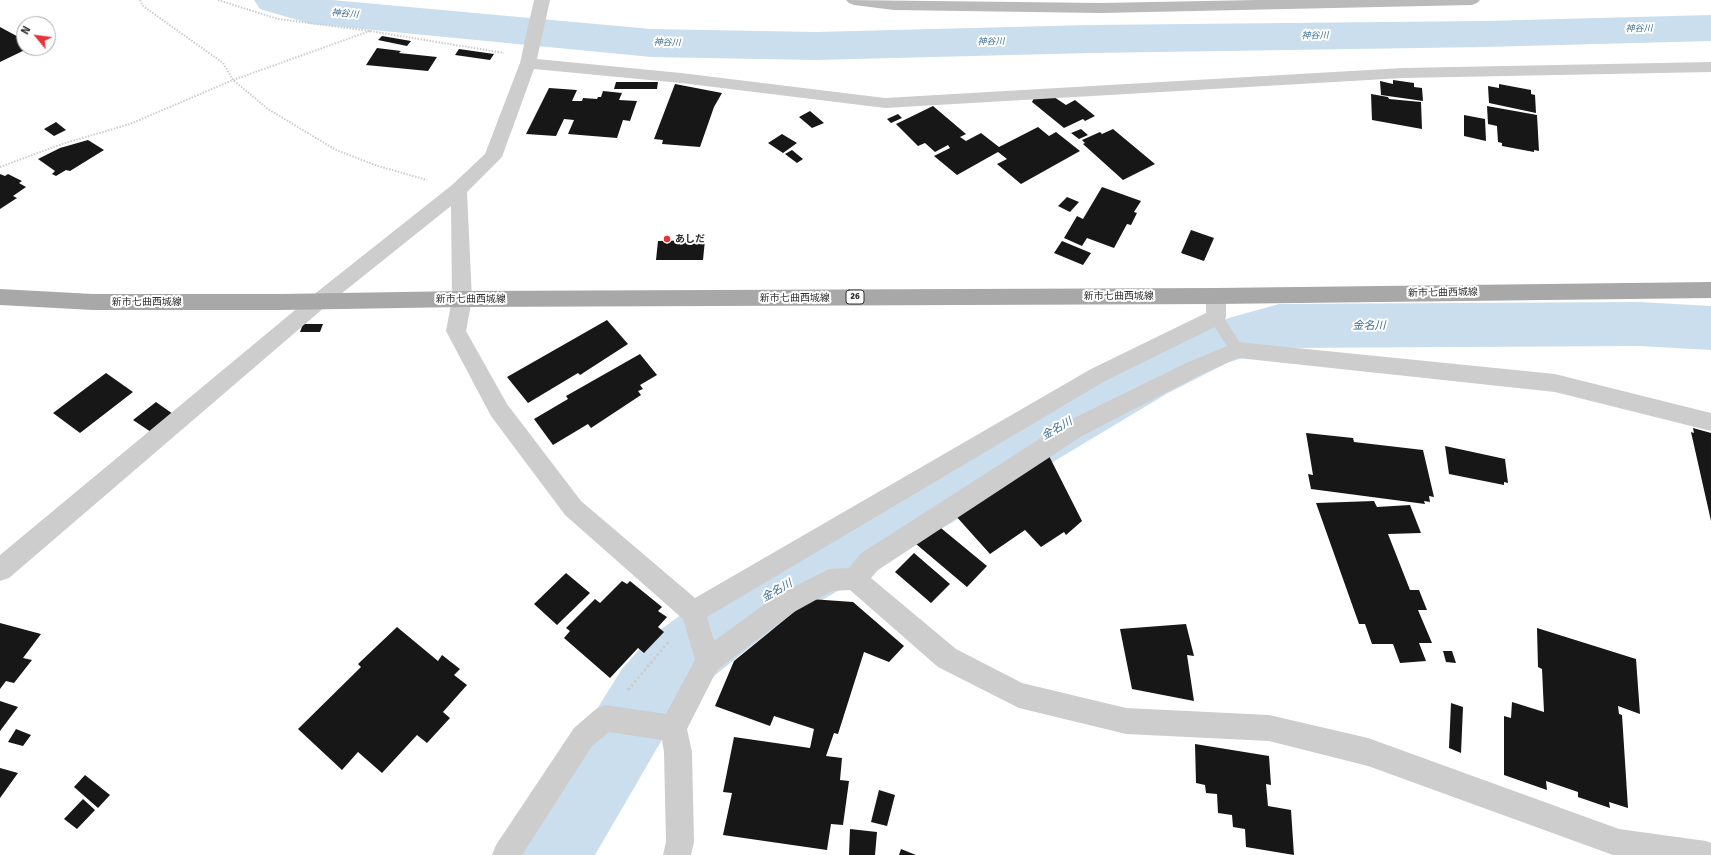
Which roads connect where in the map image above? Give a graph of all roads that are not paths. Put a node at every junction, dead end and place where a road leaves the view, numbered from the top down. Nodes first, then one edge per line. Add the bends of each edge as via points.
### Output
1 (542, 0) edge
2 (854, 0) edge
3 (1472, 0) edge
4 (528, 63) junction
5 (1711, 67) edge
6 (458, 190) junction
7 (1711, 290) edge
8 (1216, 296) junction
9 (0, 297) edge
10 (462, 299) junction
11 (319, 301) junction
12 (1220, 323) junction
13 (1235, 348) junction
14 (1711, 422) edge
15 (0, 570) edge
16 (855, 579) junction
17 (693, 612) junction
18 (708, 661) junction
19 (672, 728) junction
20 (506, 855) edge
21 (677, 855) edge
22 (1706, 855) edge

1 - 4 street
2 - 3 street via 894,5 1101,8
4 - 5 street via 681,78 886,103 1403,73
4 - 6 street via 493,157
6 - 10 street
6 - 11 street
7 - 8 main road, 新市七曲西城線 / 26
8 - 10 main road, 新市七曲西城線 / 26
8 - 12 street
9 - 11 main road, 新市七曲西城線 / 26 via 92,302
10 - 11 main road, 新市七曲西城線 / 26
10 - 17 street via 456,331 499,410 572,508
11 - 15 street
12 - 13 lane
12 - 17 street via 1098,375
13 - 14 street via 1555,383
13 - 16 street via 1074,429 869,562
16 - 18 street via 829,580 791,601
16 - 22 street via 947,658 1019,695 1126,721 1269,728 1368,752 1619,843
17 - 18 street
18 - 19 street
19 - 20 street via 605,718 584,737
19 - 21 street via 678,752 680,842

